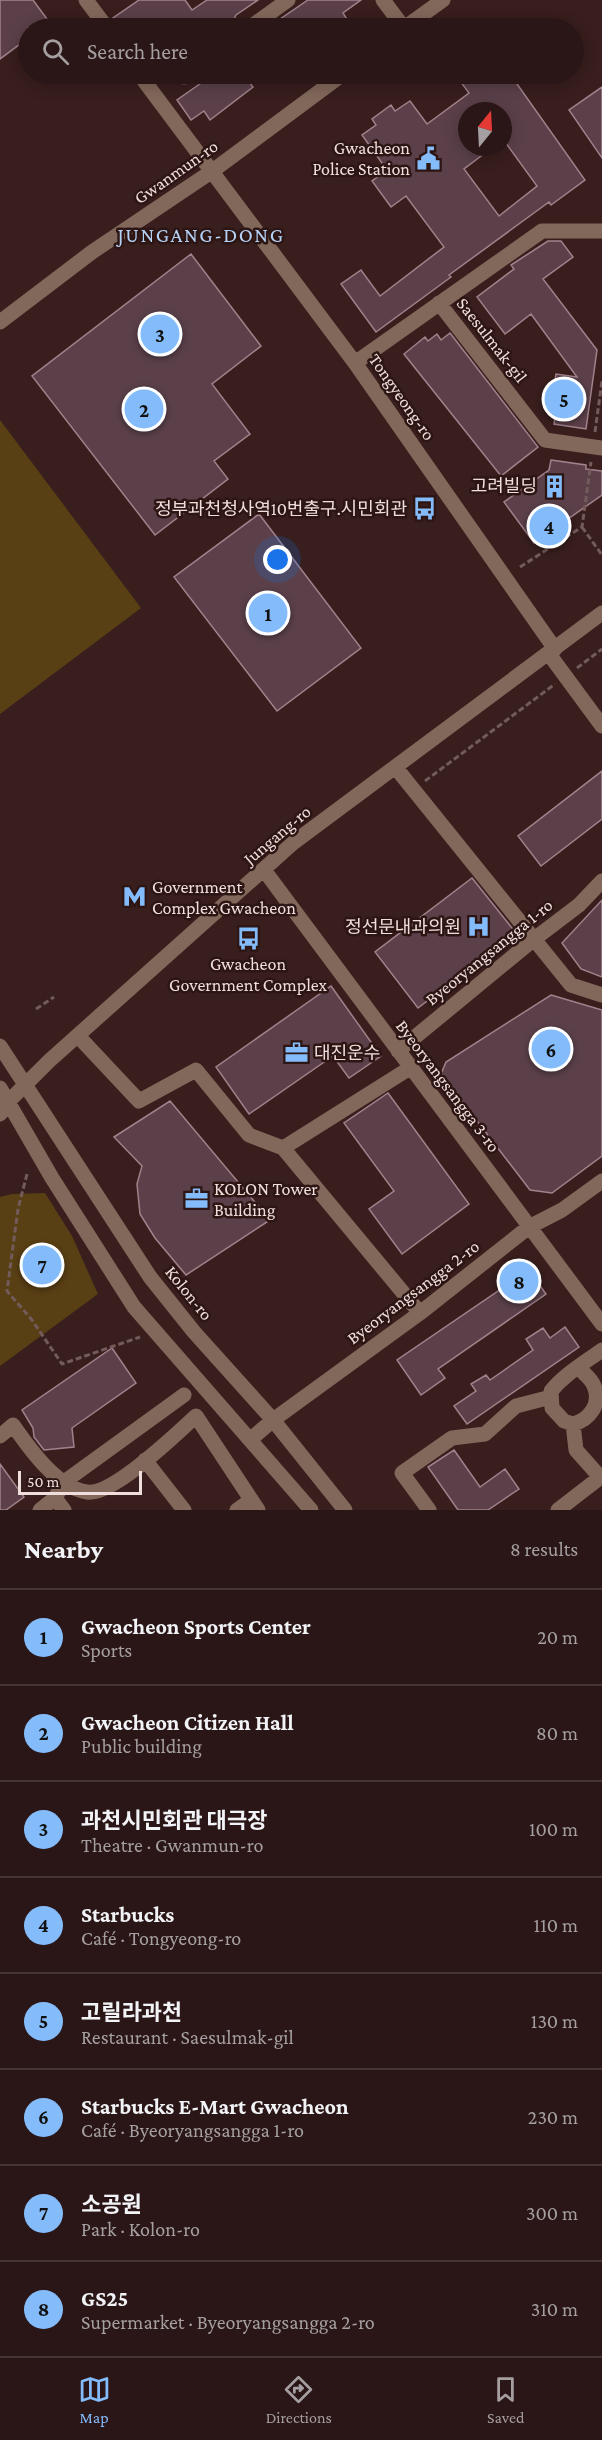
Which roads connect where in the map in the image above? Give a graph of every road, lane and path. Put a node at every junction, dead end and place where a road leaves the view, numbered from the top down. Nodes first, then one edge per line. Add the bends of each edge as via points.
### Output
1 (86, 0) edge
2 (288, 0) edge
3 (383, 0) edge
4 (443, 0) edge
5 (99, 18) edge
6 (263, 18) edge
7 (396, 18) edge
8 (418, 18) edge
9 (146, 84) edge
10 (330, 84) edge
11 (211, 172) junction
12 (602, 231) edge
13 (439, 303) junction
14 (0, 322) edge
15 (355, 363) junction
16 (602, 381) edge
17 (598, 447) edge
18 (582, 527) junction
19 (594, 543) junction
20 (590, 547) dead end
21 (602, 555) edge
22 (520, 567) dead end
23 (602, 613) edge
24 (602, 650) edge
25 (552, 652) junction
26 (565, 676) junction
27 (602, 726) edge
28 (396, 768) junction
29 (413, 789) junction
30 (264, 870) junction
31 (602, 881) edge
32 (533, 940) junction
33 (602, 995) edge
34 (54, 997) dead end
35 (36, 1009) dead end
36 (78, 1036) junction
37 (0, 1046) edge
38 (398, 1051) junction
39 (410, 1068) junction
40 (26, 1083) junction
41 (0, 1088) edge
42 (9, 1101) junction
43 (0, 1114) edge
44 (283, 1149) junction
45 (27, 1174) dead end
46 (602, 1181) edge
47 (529, 1227) junction
48 (420, 1313) junction
49 (602, 1324) edge
50 (142, 1336) dead end
51 (602, 1350) edge
52 (578, 1367) junction
53 (184, 1395) dead end
54 (551, 1397) junction
55 (273, 1420) junction
56 (573, 1424) junction
57 (0, 1436) edge
58 (251, 1439) junction
59 (146, 1460) junction
60 (601, 1477) edge
61 (64, 1482) junction
62 (59, 1504) edge
63 (254, 1505) edge
64 (40, 1510) edge
65 (184, 1510) edge
66 (237, 1510) edge
67 (311, 1510) edge
68 (345, 1510) edge
69 (429, 1510) edge
70 (558, 1510) edge

1 - 5 street
2 - 6 street
3 - 7 street
4 - 8 street
9 - 11 street, Tongyeong-ro
10 - 11 street, Gwanmun-ro
11 - 14 street, Gwanmun-ro via 92,252
11 - 15 street, Tongyeong-ro
12 - 13 street, Saesulmak-gil via 542,231
13 - 15 street, Saesulmak-gil
13 - 17 street, Saesulmak-gil via 545,440
15 - 25 street, Tongyeong-ro
16 - 17 path
17 - 18 path
18 - 19 path
18 - 22 path
19 - 20 path
19 - 21 path
23 - 25 street, Jungang-ro
24 - 26 path
25 - 26 street, Tongyeong-ro
25 - 28 street, Jungang-ro
26 - 27 street, Tongyeong-ro
26 - 29 path
28 - 29 street
28 - 30 street, Jungang-ro via 293,843
29 - 32 street
30 - 36 street, Jungang-ro
30 - 38 street, Byeoryangsangga 3-ro
31 - 32 street, Byeoryangsangga 1-ro via 579,905
32 - 33 street via 571,985
32 - 38 street, Byeoryangsangga 1-ro
34 - 35 path
36 - 40 street, Jungang-ro
36 - 44 street via 139,1101 196,1070 249,1135
37 - 40 street, Kolon-ro
38 - 39 street, Byeoryangsangga 3-ro
39 - 44 street
39 - 47 street, Byeoryangsangga 3-ro
40 - 42 street, Jungang-ro
40 - 55 street, Kolon-ro via 150,1277
41 - 42 street
42 - 43 street, Jungang-ro
42 - 58 street via 52,1178 134,1307
44 - 48 street
45 - 50 path via 18,1209 8,1291 62,1364
46 - 47 street, Byeoryangsangga 2-ro via 562,1210
47 - 48 street, Byeoryangsangga 2-ro
47 - 49 street, Byeoryangsangga 3-ro
48 - 55 street, Byeoryangsangga 2-ro
51 - 52 street
52 - 54 street via 551,1391
52 - 56 street via 594,1385 596,1396 588,1417
53 - 61 street
54 - 56 street via 552,1408 564,1421
54 - 69 street via 516,1406 485,1434 452,1438 402,1473
55 - 58 street, Byeoryangsangga 2-ro
55 - 68 street, Kolon-ro
56 - 60 street via 576,1450
57 - 61 street via 13,1425 35,1456
58 - 67 street
59 - 61 street via 111,1486 88,1492
59 - 63 street via 196,1416
59 - 65 street
60 - 70 street
61 - 62 street
62 - 64 street
63 - 66 street

